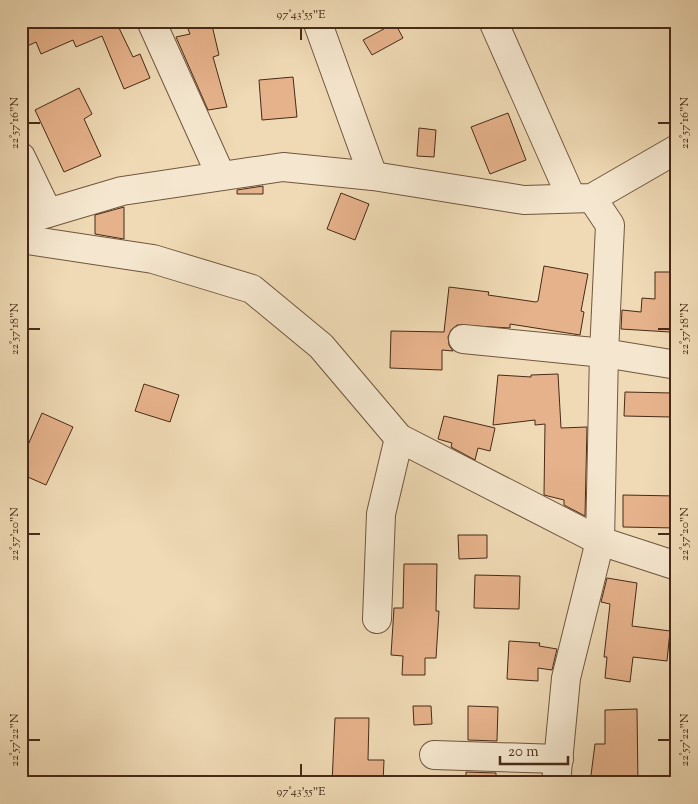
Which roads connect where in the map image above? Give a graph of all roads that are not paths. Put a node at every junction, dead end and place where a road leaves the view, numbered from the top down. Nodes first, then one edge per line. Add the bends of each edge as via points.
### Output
1 (151, 21) edge
2 (317, 21) edge
3 (493, 21) edge
4 (677, 149) edge
5 (21, 157) edge
6 (220, 176) junction
7 (373, 176) junction
8 (581, 197) junction
9 (48, 213) junction
10 (21, 221) edge
11 (21, 239) edge
12 (463, 339) dead end
13 (604, 353) junction
14 (677, 365) edge
15 (399, 438) junction
16 (600, 541) junction
17 (677, 566) edge
18 (377, 619) dead end
19 (434, 756) dead end
20 (557, 771) edge

1 - 6 street
2 - 7 street
3 - 8 street
4 - 8 street
5 - 9 street
6 - 7 street via 283,167
6 - 9 street via 122,191
7 - 8 street via 524,200
8 - 13 street via 610,225
9 - 10 street
11 - 15 street via 153,259 252,289 321,346
12 - 13 street
13 - 14 street
13 - 16 street
15 - 16 street
15 - 18 street via 381,514
16 - 17 street
16 - 20 street via 566,678
19 - 20 street

